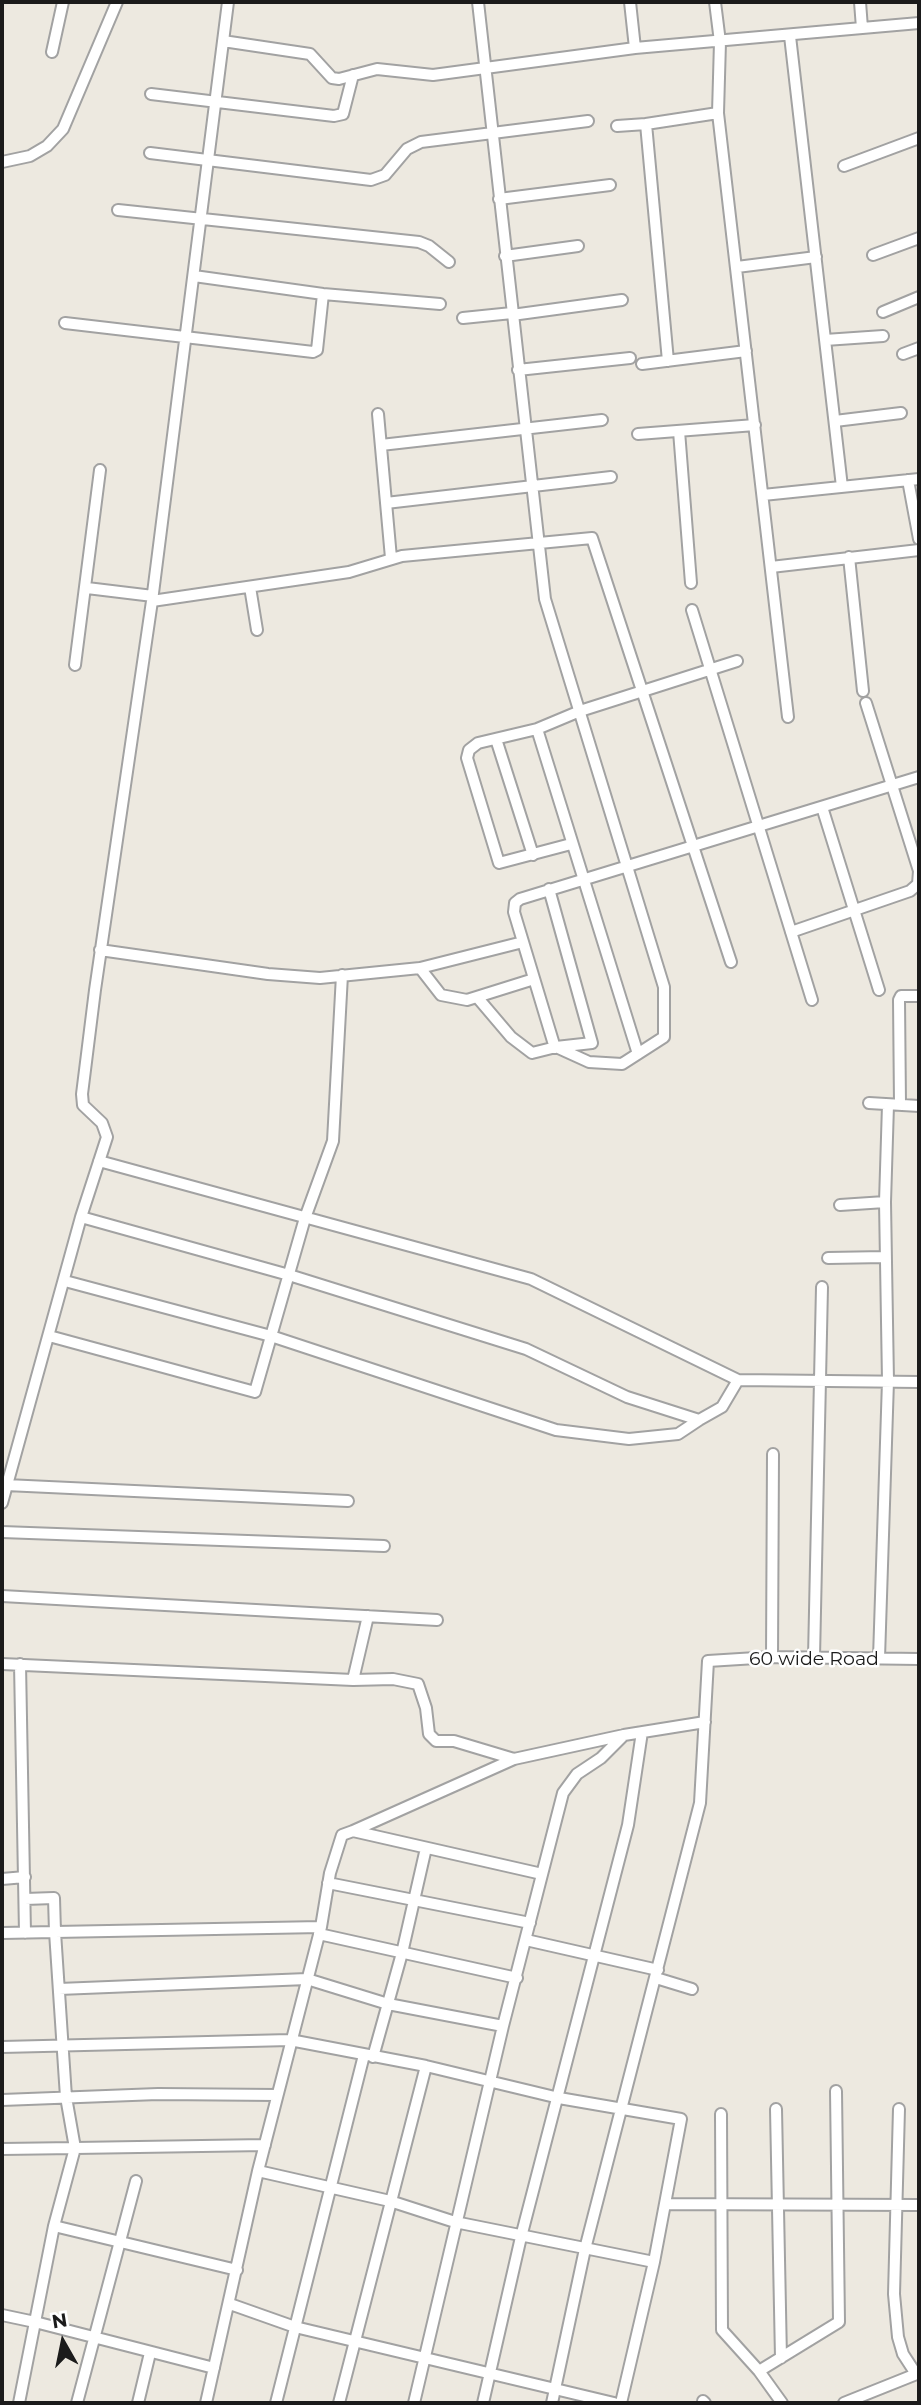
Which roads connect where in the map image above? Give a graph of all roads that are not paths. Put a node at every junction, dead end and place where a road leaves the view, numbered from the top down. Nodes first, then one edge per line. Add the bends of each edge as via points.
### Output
1 (63, 2) edge
2 (117, 2) edge
3 (228, 2) edge
4 (478, 2) edge
5 (630, 2) edge
6 (715, 2) edge
7 (860, 2) edge
8 (919, 23) edge
9 (862, 28) junction
10 (790, 36) junction
11 (223, 41) junction
12 (720, 42) junction
13 (635, 48) junction
14 (52, 52) dead end
15 (485, 69) junction
16 (353, 75) junction
17 (151, 94) dead end
18 (216, 101) junction
19 (718, 113) junction
20 (588, 121) dead end
21 (646, 124) junction
22 (617, 126) dead end
23 (492, 135) junction
24 (919, 138) edge
25 (150, 153) dead end
26 (209, 159) junction
27 (2, 162) edge
28 (844, 166) dead end
29 (610, 185) dead end
30 (499, 199) junction
31 (118, 211) dead end
32 (201, 220) junction
33 (919, 237) edge
34 (578, 246) dead end
35 (873, 255) dead end
36 (505, 256) junction
37 (816, 257) junction
38 (449, 262) dead end
39 (737, 267) junction
40 (194, 276) junction
41 (323, 294) junction
42 (919, 297) edge
43 (622, 300) dead end
44 (440, 304) dead end
45 (883, 312) dead end
46 (512, 314) junction
47 (463, 318) dead end
48 (65, 323) dead end
49 (883, 336) dead end
50 (186, 337) junction
51 (825, 340) junction
52 (919, 348) edge
53 (746, 351) junction
54 (903, 354) dead end
55 (630, 358) dead end
56 (668, 361) junction
57 (642, 364) dead end
58 (518, 370) junction
59 (901, 413) dead end
60 (378, 414) dead end
61 (602, 420) dead end
62 (835, 421) junction
63 (755, 425) junction
64 (525, 429) junction
65 (679, 431) junction
66 (638, 434) dead end
67 (381, 445) junction
68 (100, 470) dead end
69 (611, 478) dead end
70 (914, 479) edge
71 (531, 486) junction
72 (842, 487) junction
73 (763, 495) junction
74 (386, 503) junction
75 (919, 539) edge
76 (537, 543) junction
77 (919, 550) edge
78 (849, 557) junction
79 (390, 558) junction
80 (771, 567) junction
81 (691, 583) dead end
82 (250, 587) junction
83 (87, 588) junction
84 (153, 599) junction
85 (692, 610) dead end
86 (257, 630) dead end
87 (737, 661) dead end
88 (75, 665) dead end
89 (711, 669) junction
90 (644, 691) junction
91 (863, 691) dead end
92 (866, 703) dead end
93 (580, 711) junction
94 (788, 717) dead end
95 (537, 729) junction
96 (496, 739) junction
97 (919, 777) edge
98 (891, 785) junction
99 (822, 807) junction
100 (758, 827) junction
101 (571, 844) junction
102 (694, 845) junction
103 (533, 855) junction
104 (628, 866) junction
105 (582, 879) junction
106 (549, 889) junction
107 (855, 910) junction
108 (791, 932) junction
109 (523, 942) junction
110 (100, 950) junction
111 (731, 962) dead end
112 (420, 968) junction
113 (342, 975) junction
114 (534, 979) junction
115 (879, 990) dead end
116 (919, 996) edge
117 (477, 997) junction
118 (812, 1000) dead end
119 (555, 1047) junction
120 (638, 1054) junction
121 (869, 1103) dead end
122 (894, 1104) junction
123 (919, 1105) edge
124 (99, 1161) junction
125 (885, 1202) junction
126 (841, 1205) dead end
127 (81, 1217) junction
128 (305, 1218) junction
129 (885, 1256) junction
130 (828, 1258) dead end
131 (289, 1275) junction
132 (65, 1281) junction
133 (822, 1287) dead end
134 (49, 1336) junction
135 (271, 1336) junction
136 (738, 1380) junction
137 (888, 1381) junction
138 (919, 1382) edge
139 (820, 1383) junction
140 (699, 1420) junction
141 (773, 1454) dead end
142 (6, 1485) junction
143 (348, 1501) dead end
144 (2, 1503) edge
145 (2, 1532) edge
146 (384, 1546) dead end
147 (2, 1596) edge
148 (368, 1616) junction
149 (437, 1620) dead end
150 (772, 1657) junction
151 (814, 1657) junction
152 (879, 1658) junction
153 (919, 1659) edge
154 (2, 1664) edge
155 (20, 1664) junction
156 (353, 1680) junction
157 (705, 1722) junction
158 (642, 1732) junction
159 (624, 1735) junction
160 (514, 1759) junction
161 (353, 1830) junction
162 (426, 1848) junction
163 (542, 1874) junction
164 (25, 1877) junction
165 (2, 1879) edge
166 (328, 1883) junction
167 (25, 1899) junction
168 (415, 1900) junction
169 (530, 1923) junction
170 (320, 1930) junction
171 (55, 1932) junction
172 (2, 1933) edge
173 (25, 1933) junction
174 (526, 1940) junction
175 (402, 1953) junction
176 (593, 1955) junction
177 (657, 1974) junction
178 (517, 1978) junction
179 (307, 1979) junction
180 (60, 1989) junction
181 (692, 1989) dead end
182 (388, 2004) junction
183 (503, 2026) junction
184 (290, 2040) junction
185 (64, 2045) junction
186 (2, 2047) edge
187 (369, 2056) junction
188 (426, 2066) junction
189 (491, 2082) junction
190 (836, 2091) dead end
191 (277, 2095) junction
192 (66, 2097) junction
193 (559, 2098) junction
194 (2, 2100) edge
195 (623, 2108) junction
196 (776, 2109) dead end
197 (899, 2109) dead end
198 (721, 2114) dead end
199 (265, 2145) junction
200 (75, 2148) junction
201 (2, 2149) edge
202 (258, 2171) junction
203 (135, 2181) dead end
204 (329, 2187) junction
205 (390, 2201) junction
206 (665, 2204) junction
207 (779, 2205) junction
208 (836, 2205) junction
209 (895, 2205) junction
210 (723, 2206) junction
211 (919, 2206) edge
212 (455, 2222) junction
213 (54, 2226) junction
214 (521, 2237) junction
215 (117, 2241) junction
216 (585, 2249) junction
217 (654, 2262) junction
218 (237, 2270) junction
219 (230, 2304) junction
220 (2, 2315) edge
221 (35, 2322) junction
222 (295, 2327) junction
223 (94, 2338) junction
224 (356, 2342) junction
225 (150, 2353) junction
226 (425, 2358) junction
227 (781, 2358) junction
228 (214, 2368) junction
229 (759, 2371) junction
230 (918, 2373) edge
231 (490, 2374) junction
232 (555, 2389) junction
233 (19, 2403) edge
234 (77, 2403) edge
235 (138, 2403) edge
236 (206, 2403) edge
237 (276, 2403) edge
238 (339, 2403) edge
239 (414, 2403) edge
240 (483, 2403) edge
241 (552, 2403) edge
242 (614, 2403) edge
243 (621, 2403) edge
244 (782, 2403) edge
245 (844, 2403) edge

1 - 14 street
2 - 27 street via 63,129 30,156
3 - 11 street
4 - 15 street
5 - 13 street
6 - 12 street
7 - 9 street
8 - 9 street
9 - 10 street
10 - 12 street
10 - 37 street
11 - 16 street via 310,54 332,78
11 - 18 street
12 - 13 street
12 - 19 street
13 - 15 street
15 - 16 street via 422,76 377,69
15 - 23 street
16 - 18 street via 343,114 338,116
17 - 18 street
18 - 26 street
19 - 21 street
19 - 39 street
20 - 23 street
21 - 22 street
21 - 56 street
23 - 26 street via 421,142 407,149 385,174 371,180
23 - 30 street
24 - 28 street
25 - 26 street
26 - 32 street
29 - 30 street
30 - 36 street
31 - 32 street
32 - 38 street via 419,242
32 - 40 street
33 - 35 street
34 - 36 street
36 - 46 street
37 - 39 street
37 - 51 street
39 - 53 street
40 - 41 street
40 - 50 street
41 - 44 street
41 - 50 street via 316,351
42 - 45 street
43 - 46 street
46 - 47 street
46 - 58 street
48 - 50 street
49 - 51 street
50 - 84 street
51 - 62 street
52 - 54 street
53 - 56 street
53 - 63 street
55 - 58 street
56 - 57 street
58 - 64 street
59 - 62 street
60 - 67 street
61 - 64 street
62 - 72 street
63 - 65 street
63 - 73 street
64 - 67 street
64 - 71 street
65 - 66 street
65 - 81 street
67 - 74 street
68 - 83 street
69 - 71 street
70 - 72 street
70 - 75 street
71 - 74 street
71 - 76 street
72 - 73 street
73 - 80 street
74 - 79 street
76 - 79 street
76 - 90 street via 592,538
76 - 93 street via 545,599
77 - 78 street
78 - 80 street
78 - 91 street
79 - 82 street via 349,572
80 - 94 street
82 - 84 street
82 - 86 street
83 - 84 street
83 - 88 street
84 - 110 street
85 - 89 street
87 - 89 street
89 - 90 street
89 - 100 street
90 - 93 street
90 - 102 street
92 - 98 street
93 - 95 street
93 - 104 street
95 - 96 street
95 - 101 street
96 - 103 street
96 - 103 street via 478,743 467,758 496,860 505,864
97 - 98 street
98 - 99 street
98 - 107 street via 919,872 918,884
99 - 100 street
99 - 107 street
100 - 102 street
100 - 108 street
101 - 103 street
101 - 105 street
102 - 104 street
102 - 111 street
104 - 105 street
104 - 120 street via 663,987 664,1037
105 - 106 street
105 - 120 street
106 - 109 street via 515,903
106 - 119 street via 592,1043
107 - 108 street
107 - 115 street
108 - 118 street
109 - 112 street
109 - 114 street
110 - 113 street via 268,974
110 - 124 street via 82,1094 83,1105 102,1123 107,1137
112 - 113 street
112 - 117 street via 442,995 467,1000
113 - 128 street via 333,1141
114 - 117 street
114 - 119 street
116 - 122 street via 901,996 899,1000
117 - 119 street via 532,1053
119 - 120 street via 589,1062 622,1064
121 - 122 street
122 - 123 street
122 - 125 street
124 - 127 street
124 - 128 street
125 - 126 street
125 - 129 street
127 - 131 street
127 - 132 street
128 - 131 street
128 - 136 street via 531,1279
129 - 130 street
129 - 137 street
131 - 135 street
131 - 140 street via 526,1349 627,1397
132 - 134 street
132 - 135 street
133 - 139 street
134 - 135 street via 255,1392
134 - 142 street
135 - 140 street via 556,1430 629,1439 678,1434
136 - 139 street
136 - 140 street via 722,1408
137 - 138 street
137 - 139 street
137 - 152 street
139 - 151 street
141 - 150 street
142 - 143 street
142 - 144 street
145 - 146 street
147 - 148 street
148 - 149 street
148 - 156 street
150 - 151 street, 60 wide Road
150 - 157 street, 60 wide Road via 708,1661
151 - 152 street, 60 wide Road
152 - 153 street, 60 wide Road
154 - 155 street
155 - 156 street
155 - 164 street
156 - 160 street via 418,1684 429,1734 436,1741 454,1741
157 - 158 street
157 - 177 street via 700,1803
158 - 159 street
158 - 176 street via 628,1825
159 - 160 street
159 - 163 street via 577,1774 563,1793
160 - 161 street
161 - 162 street
161 - 166 street via 342,1835
162 - 163 street
162 - 168 street
163 - 169 street
164 - 165 street
164 - 167 street
166 - 168 street
166 - 170 street
167 - 171 street via 54,1898
167 - 173 street
168 - 169 street
168 - 175 street
169 - 174 street
170 - 171 street
170 - 175 street
170 - 179 street
171 - 173 street
171 - 180 street
172 - 173 street
174 - 176 street
174 - 178 street
175 - 178 street
175 - 182 street
176 - 177 street
176 - 193 street
177 - 181 street
177 - 195 street
178 - 183 street
179 - 180 street
179 - 182 street
179 - 184 street
180 - 185 street
182 - 183 street
182 - 187 street
183 - 189 street
184 - 185 street
184 - 187 street
184 - 191 street
185 - 186 street
185 - 192 street
187 - 188 street
187 - 204 street
188 - 189 street
188 - 205 street
189 - 193 street
189 - 212 street
190 - 208 street
191 - 192 street
191 - 199 street
192 - 194 street
192 - 200 street
193 - 195 street
193 - 214 street
195 - 206 street via 681,2119
195 - 216 street
196 - 207 street
197 - 209 street
198 - 210 street
199 - 200 street
199 - 202 street
200 - 201 street
200 - 213 street
202 - 204 street
202 - 218 street
203 - 215 street
204 - 205 street
204 - 222 street
205 - 212 street
205 - 224 street
206 - 210 street
206 - 217 street
207 - 208 street
207 - 210 street
207 - 227 street
208 - 209 street
208 - 227 street via 839,2322
209 - 211 street
209 - 230 street via 898,2337 903,2354
210 - 229 street via 722,2330
212 - 214 street
212 - 226 street
213 - 215 street
213 - 221 street
214 - 216 street
214 - 231 street
215 - 218 street
215 - 223 street
216 - 217 street
216 - 232 street
217 - 243 street
218 - 219 street
219 - 222 street
219 - 228 street
220 - 221 street
221 - 223 street
221 - 233 street
222 - 224 street
222 - 237 street
223 - 225 street
223 - 234 street
224 - 226 street
224 - 238 street
225 - 228 street
225 - 235 street
226 - 231 street
226 - 239 street
227 - 229 street
228 - 236 street
229 - 244 street
230 - 245 street
231 - 232 street
231 - 240 street
232 - 241 street
232 - 242 street

